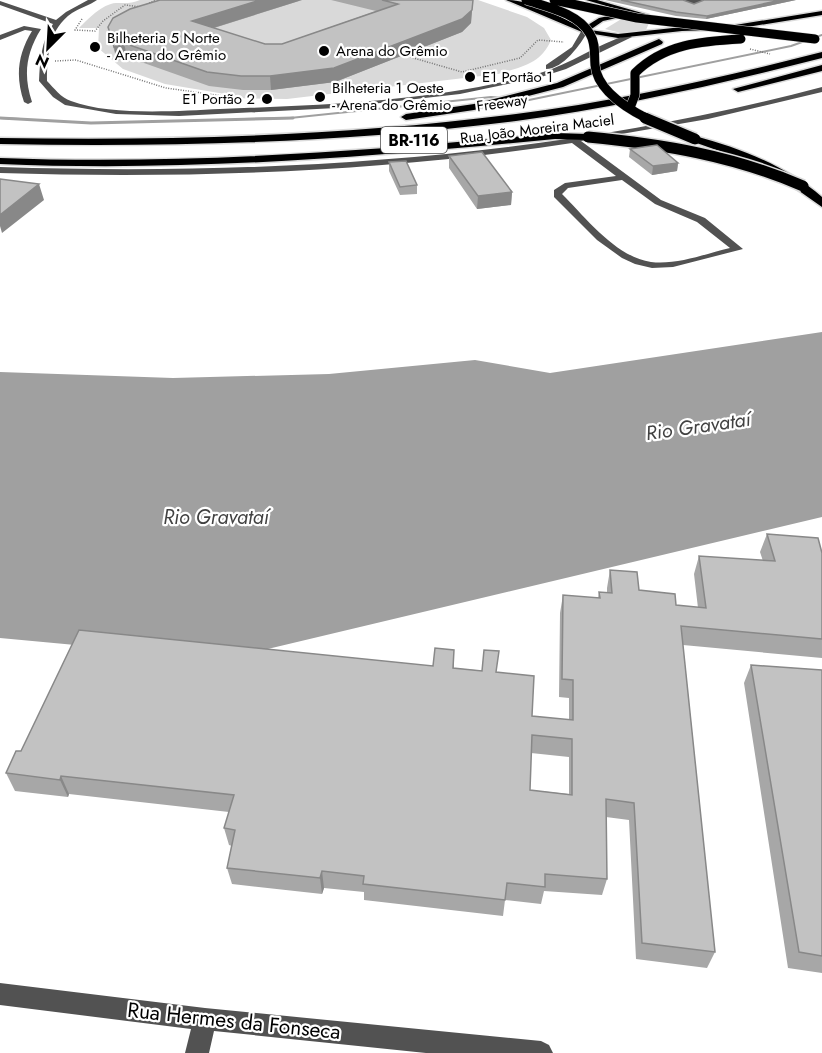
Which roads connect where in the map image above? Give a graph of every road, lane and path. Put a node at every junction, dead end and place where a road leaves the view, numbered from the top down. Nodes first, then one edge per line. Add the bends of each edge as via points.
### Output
1 (94, 0) edge
2 (156, 0) edge
3 (509, 0) edge
4 (526, 0) edge
5 (554, 0) edge
6 (569, 0) edge
7 (594, 0) edge
8 (680, 0) edge
9 (707, 0) edge
10 (1, 2) edge
11 (813, 6) dead end
12 (75, 9) junction
13 (25, 12) junction
14 (822, 13) edge
15 (646, 15) junction
16 (602, 19) junction
17 (60, 20) junction
18 (561, 21) junction
19 (585, 31) junction
20 (651, 32) junction
21 (775, 34) junction
22 (628, 37) junction
23 (0, 38) edge
24 (822, 39) edge
25 (579, 43) junction
26 (758, 51) dead end
27 (768, 54) dead end
28 (403, 55) edge
29 (822, 55) edge
30 (43, 62) junction
31 (822, 68) edge
32 (519, 80) junction
33 (822, 89) edge
34 (42, 91) junction
35 (728, 91) dead end
36 (24, 92) junction
37 (223, 96) dead end
38 (28, 102) dead end
39 (652, 107) dead end
40 (630, 108) junction
41 (574, 140) junction
42 (0, 141) edge
43 (90, 143) junction
44 (0, 151) edge
45 (0, 161) edge
46 (0, 170) edge
47 (624, 177) junction
48 (802, 186) junction
49 (822, 203) edge
50 (0, 994) edge
51 (205, 1019) junction
52 (197, 1053) edge
53 (541, 1053) edge

1 - 12 street
2 - 17 path via 140,7 125,5 95,31 75,30 84,17
3 - 18 main road
4 - 40 highway, bridge via 583,26 594,42 598,75 615,97
5 - 21 highway, bridge via 646,19
6 - 15 main road
7 - 15 main road
8 - 9 street
10 - 13 street
11 - 15 main road via 720,22
12 - 13 street
12 - 17 street
13 - 17 street
14 - 20 main road via 770,23
15 - 16 main road via 622,14
15 - 20 main road via 658,22
16 - 18 main road
16 - 19 main road
17 - 30 street via 51,31
18 - 19 main road
19 - 22 main road
19 - 25 street
20 - 22 main road
21 - 24 highway, bridge
21 - 43 highway, bridge via 714,34 669,40 560,85 474,106 393,119
22 - 32 street via 562,69
23 - 36 street via 24,28 37,29 22,57
24 - 40 highway, bridge via 720,40 668,50 651,58 635,73 635,95
25 - 28 path via 538,40 520,58 462,72
25 - 32 street via 555,64
26 - 27 path
29 - 43 highway, Freeway / BR-116 via 659,94 496,120 322,136
30 - 34 street
30 - 37 path via 76,60 166,88
31 - 35 highway
32 - 34 street via 402,99 290,109 153,114 95,109
33 - 41 street, Rua João Moreira Maciel via 778,102
34 - 36 street
36 - 38 street
39 - 44 highway, Freeway / BR-116 via 489,133 386,142 184,152
40 - 48 highway, bridge via 669,129 771,167
41 - 46 street, Rua João Moreira Maciel via 482,152 279,168
41 - 47 street
42 - 43 highway, Freeway / BR-116
45 - 48 highway, bridge via 180,165 358,155 555,136 588,137 694,150 766,170
47 - 47 street via 566,186 557,195 618,252 650,265 738,249 701,220 658,202
48 - 49 highway
50 - 51 street, Rua Hermes da Fonseca
51 - 52 street
51 - 53 street, Rua Hermes da Fonseca

